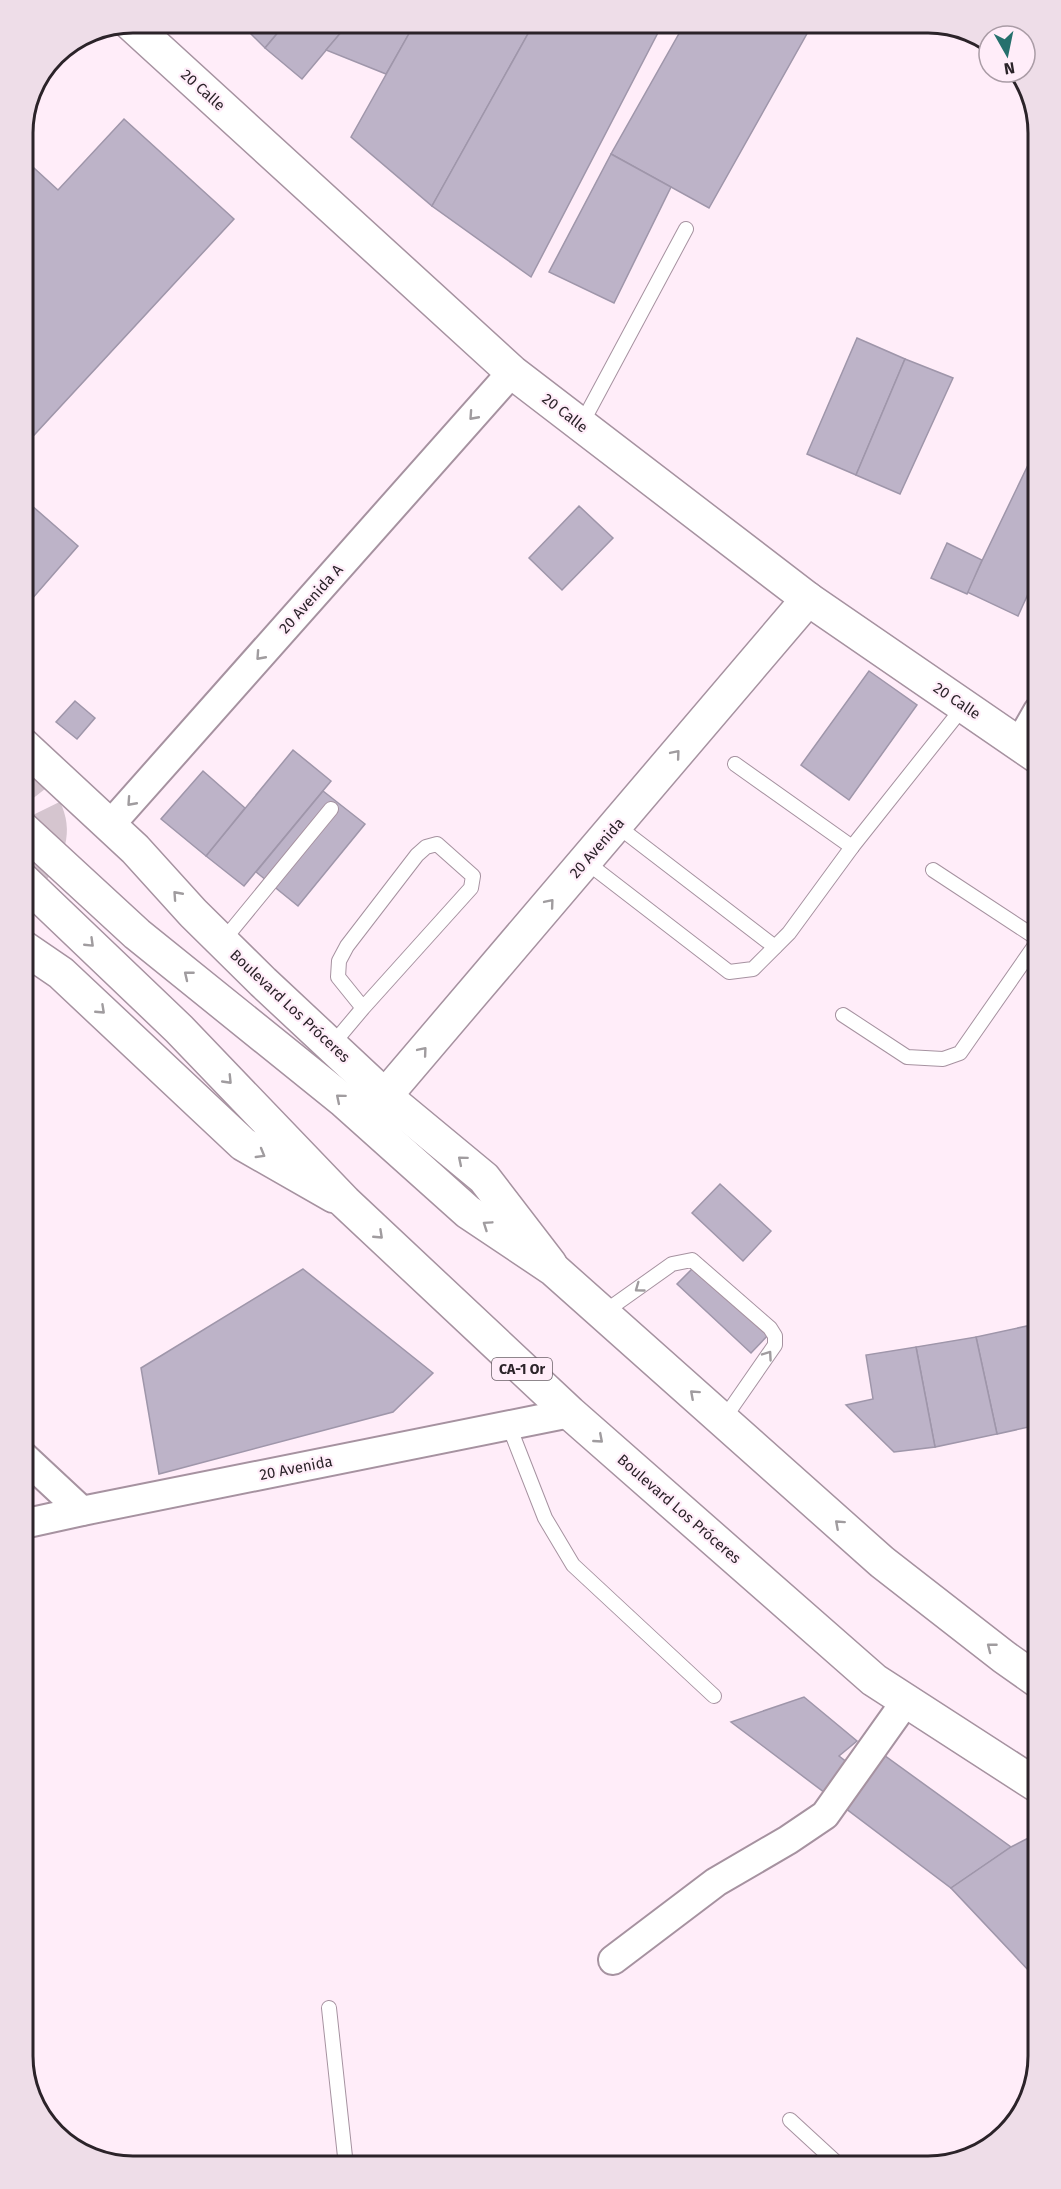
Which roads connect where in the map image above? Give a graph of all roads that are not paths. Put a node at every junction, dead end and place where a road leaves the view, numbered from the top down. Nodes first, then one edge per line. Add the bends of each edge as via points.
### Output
1 (141, 33) edge
2 (686, 229) dead end
3 (512, 372) junction
4 (581, 425) junction
5 (808, 599) junction
6 (964, 706) junction
7 (1028, 749) edge
8 (33, 754) edge
9 (735, 764) dead end
10 (331, 809) dead end
11 (110, 825) junction
12 (616, 825) junction
13 (33, 838) edge
14 (852, 848) junction
15 (585, 861) junction
16 (933, 870) dead end
17 (33, 890) edge
18 (1028, 933) edge
19 (222, 942) junction
20 (775, 948) junction
21 (33, 954) edge
22 (1028, 954) edge
23 (363, 1008) junction
24 (843, 1015) dead end
25 (331, 1046) junction
26 (385, 1096) junction
27 (345, 1202) junction
28 (554, 1269) junction
29 (603, 1313) junction
30 (570, 1413) junction
31 (723, 1420) junction
32 (509, 1426) junction
33 (33, 1466) edge
34 (82, 1510) junction
35 (33, 1521) edge
36 (1028, 1673) edge
37 (714, 1696) dead end
38 (906, 1701) junction
39 (1028, 1780) edge
40 (613, 1960) dead end
41 (329, 2008) dead end
42 (790, 2120) dead end
43 (345, 2156) edge
44 (829, 2156) edge

1 - 3 main road, 20 Calle
2 - 4 lane
3 - 4 main road, 20 Calle
3 -> 11 street, 20 Avenida A
4 - 5 main road, 20 Calle
5 - 6 main road, 20 Calle
12 -> 5 main road, 20 Avenida
6 - 7 main road, 20 Calle
6 - 14 lane
8 - 11 main road, Boulevard Los Próceres
9 - 14 lane
10 - 19 lane
19 -> 11 main road, Boulevard Los Próceres
12 - 15 main road, 20 Avenida
12 - 20 lane
28 -> 13 main road, Boulevard Los Próceres via 468,1212 344,1101 137,934
14 - 20 lane
15 - 20 lane via 729,972 753,969
26 -> 15 main road, 20 Avenida
16 - 18 lane
17 -> 27 main road, Boulevard Los Próceres / CA-1 Or via 179,1029
19 - 25 main road, Boulevard Los Próceres
21 -> 27 main road, Boulevard Los Próceres via 61,973 243,1144
22 - 24 lane via 960,1053 943,1059 907,1057
23 - 23 lane via 338,977 339,962 417,855 426,846 437,844 473,876 471,888
23 - 25 lane
25 - 26 main road, Boulevard Los Próceres
28 -> 26 main road, Boulevard Los Próceres via 484,1178
27 -> 30 main road, Boulevard Los Próceres / CA-1 Or
28 - 29 main road, Boulevard Los Próceres
31 -> 29 main road, Boulevard Los Próceres
31 -> 29 lane via 775,1345 770,1328 692,1260 672,1263
30 - 32 street, 20 Avenida
30 -> 38 main road, Boulevard Los Próceres / CA-1 Or via 874,1680
36 -> 31 main road, Boulevard Los Próceres via 882,1562
32 - 34 street, 20 Avenida
32 - 37 lane via 545,1518 573,1565
33 - 34 street
34 - 35 street, 20 Avenida
38 - 39 main road, Boulevard Los Próceres / CA-1 Or
38 - 40 street via 825,1815 716,1882
41 - 43 lane
42 - 44 lane

